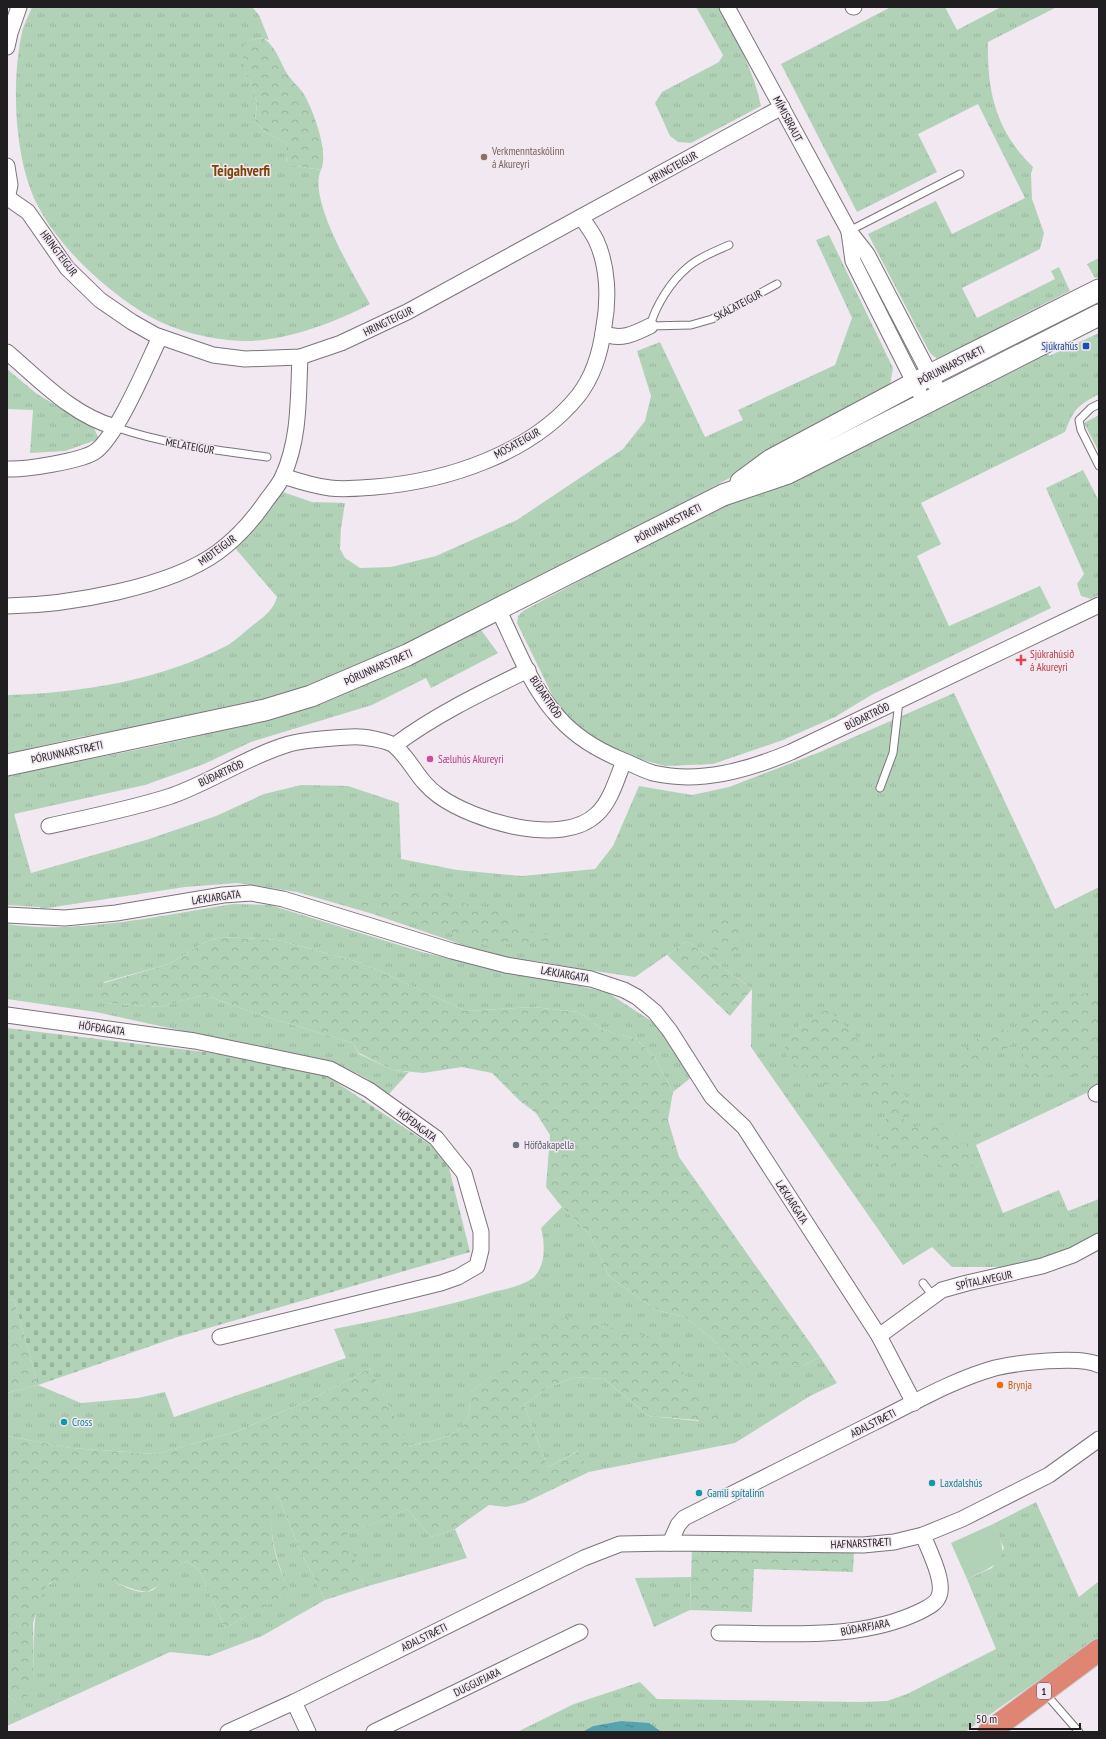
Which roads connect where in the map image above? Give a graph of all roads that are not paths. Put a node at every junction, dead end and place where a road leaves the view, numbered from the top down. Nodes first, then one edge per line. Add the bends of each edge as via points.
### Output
1 (727, 7) edge
2 (14, 12) edge
3 (7, 47) edge
4 (782, 107) junction
5 (7, 166) edge
6 (960, 174) dead end
7 (7, 198) edge
8 (581, 216) junction
9 (849, 231) junction
10 (729, 244) dead end
11 (777, 284) dead end
12 (1099, 290) edge
13 (1099, 315) edge
14 (650, 326) junction
15 (603, 333) junction
16 (160, 337) junction
17 (7, 352) edge
18 (300, 357) junction
19 (923, 380) junction
20 (933, 400) junction
21 (1099, 404) edge
22 (114, 427) junction
23 (267, 457) dead end
24 (1099, 466) edge
25 (7, 469) edge
26 (283, 476) junction
27 (723, 495) junction
28 (1099, 604) edge
29 (7, 606) edge
30 (498, 609) junction
31 (528, 670) junction
32 (899, 701) junction
33 (395, 746) junction
34 (624, 761) junction
35 (7, 765) edge
36 (880, 788) dead end
37 (49, 826) dead end
38 (7, 915) edge
39 (7, 1015) edge
40 (1099, 1241) edge
41 (923, 1282) dead end
42 (933, 1296) junction
43 (879, 1336) junction
44 (220, 1337) dead end
45 (1099, 1365) edge
46 (914, 1403) junction
47 (1099, 1439) edge
48 (923, 1536) junction
49 (670, 1543) junction
50 (620, 1544) joint
51 (580, 1632) dead end
52 (719, 1634) dead end
53 (1099, 1650) edge
54 (1044, 1692) junction
55 (294, 1702) junction
56 (228, 1732) edge
57 (308, 1732) edge
58 (374, 1732) edge
59 (989, 1732) edge
60 (1079, 1732) edge

1 - 4 street, MÍMISBRAUT
2 - 3 street
4 - 8 street, HRINGTEIGUR
4 - 9 street, MÍMISBRAUT
5 - 7 street via 10,185
6 - 9 lane
7 - 16 street, HRINGTEIGUR via 28,212 67,268 100,300
8 - 15 street, MOSATEIGUR via 596,240 603,263 607,290
8 - 18 street, HRINGTEIGUR via 407,312 341,343
9 - 19 street, MÍMISBRAUT via 853,261
10 - 14 lane via 689,266 677,278 656,308
11 - 14 lane, SKÁLATEIGUR via 712,319 691,325
12 - 19 street, ÞÓRUNNARSTRÆTI
13 - 20 street, ÞÓRUNNARSTRÆTI
14 - 15 street, SKÁLATEIGUR via 634,335 621,337
15 - 26 street, MOSATEIGUR via 601,349 592,372 578,395 558,417 536,435 507,451 448,475 407,484 330,488
16 - 18 street, HRINGTEIGUR via 213,355 245,359
16 - 22 street
17 - 22 street, MELATEIGUR via 75,409 90,419
18 - 26 street, MIÐTEIGUR via 298,422
19 - 20 street, MÍMISBRAUT
19 - 27 street, ÞÓRUNNARSTRÆTI via 771,460
20 - 27 street, ÞÓRUNNARSTRÆTI via 788,473
21 - 24 lane via 1079,420 1081,430
22 - 23 lane, MELATEIGUR via 146,438 194,448
22 - 25 street via 96,452 80,458
26 - 29 street, MIÐTEIGUR via 259,511 239,534 218,552 195,566 144,585 87,598
27 - 30 street, ÞÓRUNNARSTRÆTI
28 - 32 street, BÚÐARTRÖÐ
30 - 31 street, BÚÐARTRÖÐ
30 - 35 street, ÞÓRUNNARSTRÆTI via 400,658 311,696 265,710
31 - 33 street, BÚÐARTRÖÐ via 409,734
31 - 34 street, BÚÐARTRÖÐ via 553,712 574,734 606,754
32 - 34 street, BÚÐARTRÖÐ via 792,752 740,770 699,776 674,776 652,772
32 - 36 lane via 893,753
33 - 34 street via 423,783 440,796 454,805 492,821 525,830 560,829 586,821 598,813 609,796
33 - 37 street, BÚÐARTRÖÐ via 383,741 354,736 289,744 171,796
38 - 43 street, LÆKJARGATA via 65,918 251,893 283,899 506,966 591,978 624,990 655,1012 670,1031 712,1098 744,1127
39 - 44 street, HÖFÐAGATA via 195,1041 330,1069 369,1090 436,1138 464,1173 481,1232 481,1250 477,1266 458,1277 440,1283
40 - 42 street, SPÍTALAVEGUR via 1058,1261 1026,1271 951,1287
41 - 42 lane
42 - 43 street, SPÍTALAVEGUR
43 - 46 street, LÆKJARGATA
45 - 46 street, AÐALSTRÆTI via 1074,1360 995,1368
46 - 49 street, AÐALSTRÆTI via 684,1518
47 - 48 street, HAFNARSTRÆTI via 1049,1475
48 - 49 street, HAFNARSTRÆTI via 862,1545
48 - 52 street, BÚÐARFJARA via 942,1586 939,1598 928,1608 909,1617 875,1627 835,1633
49 - 50 street, HAFNARSTRÆTI
50 - 55 street, AÐALSTRÆTI via 584,1558
51 - 58 street, DUGGUFJARA
53 - 54 highway, 1
54 - 59 highway, 1
54 - 60 lane
55 - 56 street, AÐALSTRÆTI
55 - 57 street

